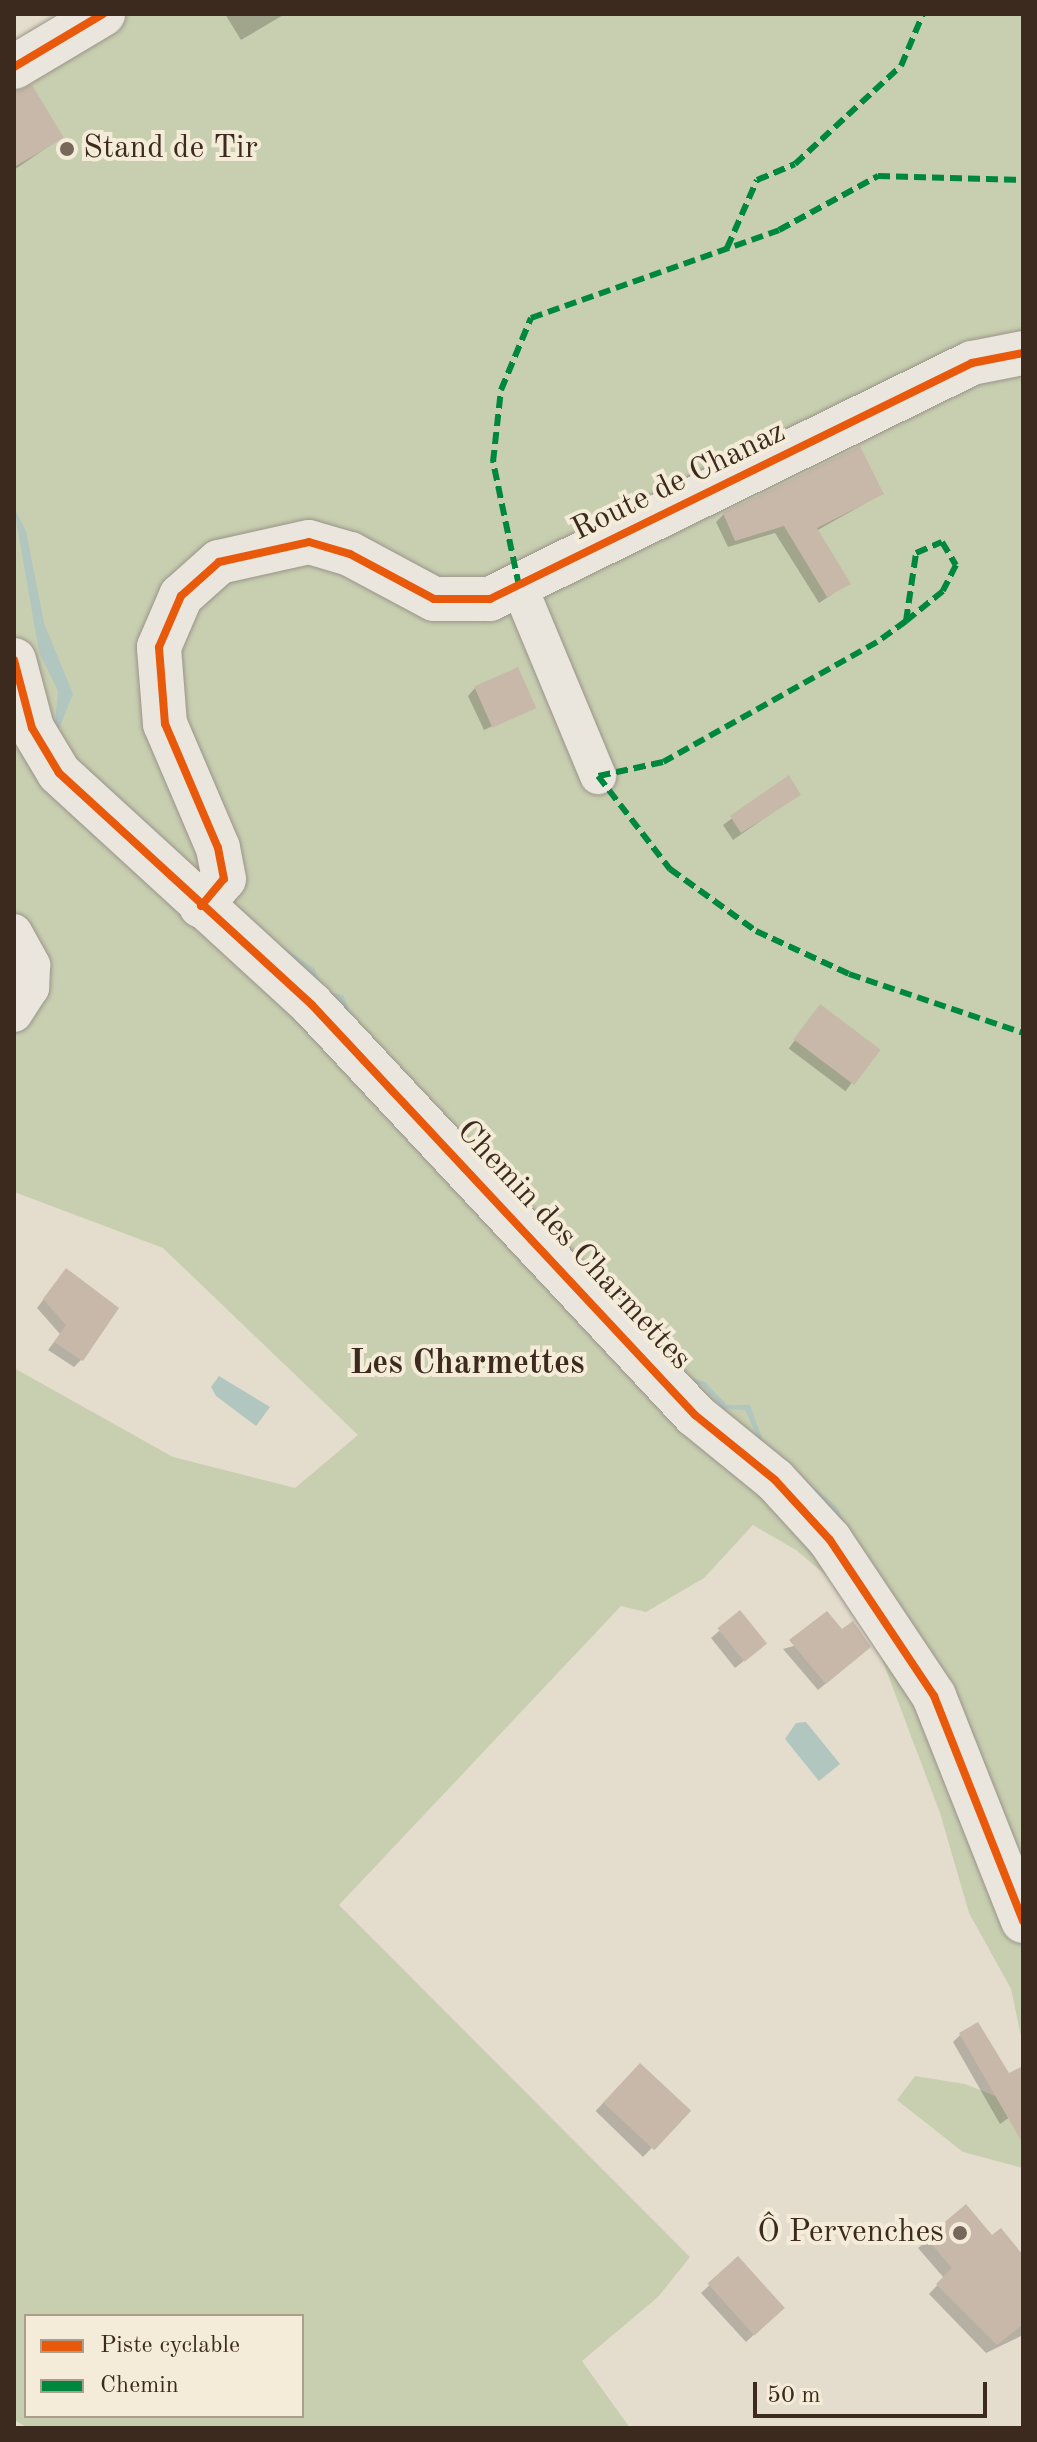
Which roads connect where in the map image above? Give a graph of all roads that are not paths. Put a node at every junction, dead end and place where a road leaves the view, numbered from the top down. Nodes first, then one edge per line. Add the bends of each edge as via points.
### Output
1 (103, 14) edge
2 (14, 67) edge
3 (1023, 353) edge
4 (519, 586) junction
5 (17, 686) edge
6 (598, 776) dead end
7 (210, 900) junction
8 (14, 932) edge
9 (14, 1014) edge
10 (1023, 1921) edge

1 - 2 street
3 - 4 street, Route de Chanaz via 972,363
4 - 6 street
4 - 7 street, Route de Chanaz via 490,599 434,599 350,554 309,542 246,551 199,577 170,618 158,683 165,724 218,848
5 - 7 street, Chemin des Charmettes via 59,773
7 - 10 street, Chemin des Charmettes via 695,1415 775,1480 830,1540 934,1696
8 - 9 street via 32,965 31,988

